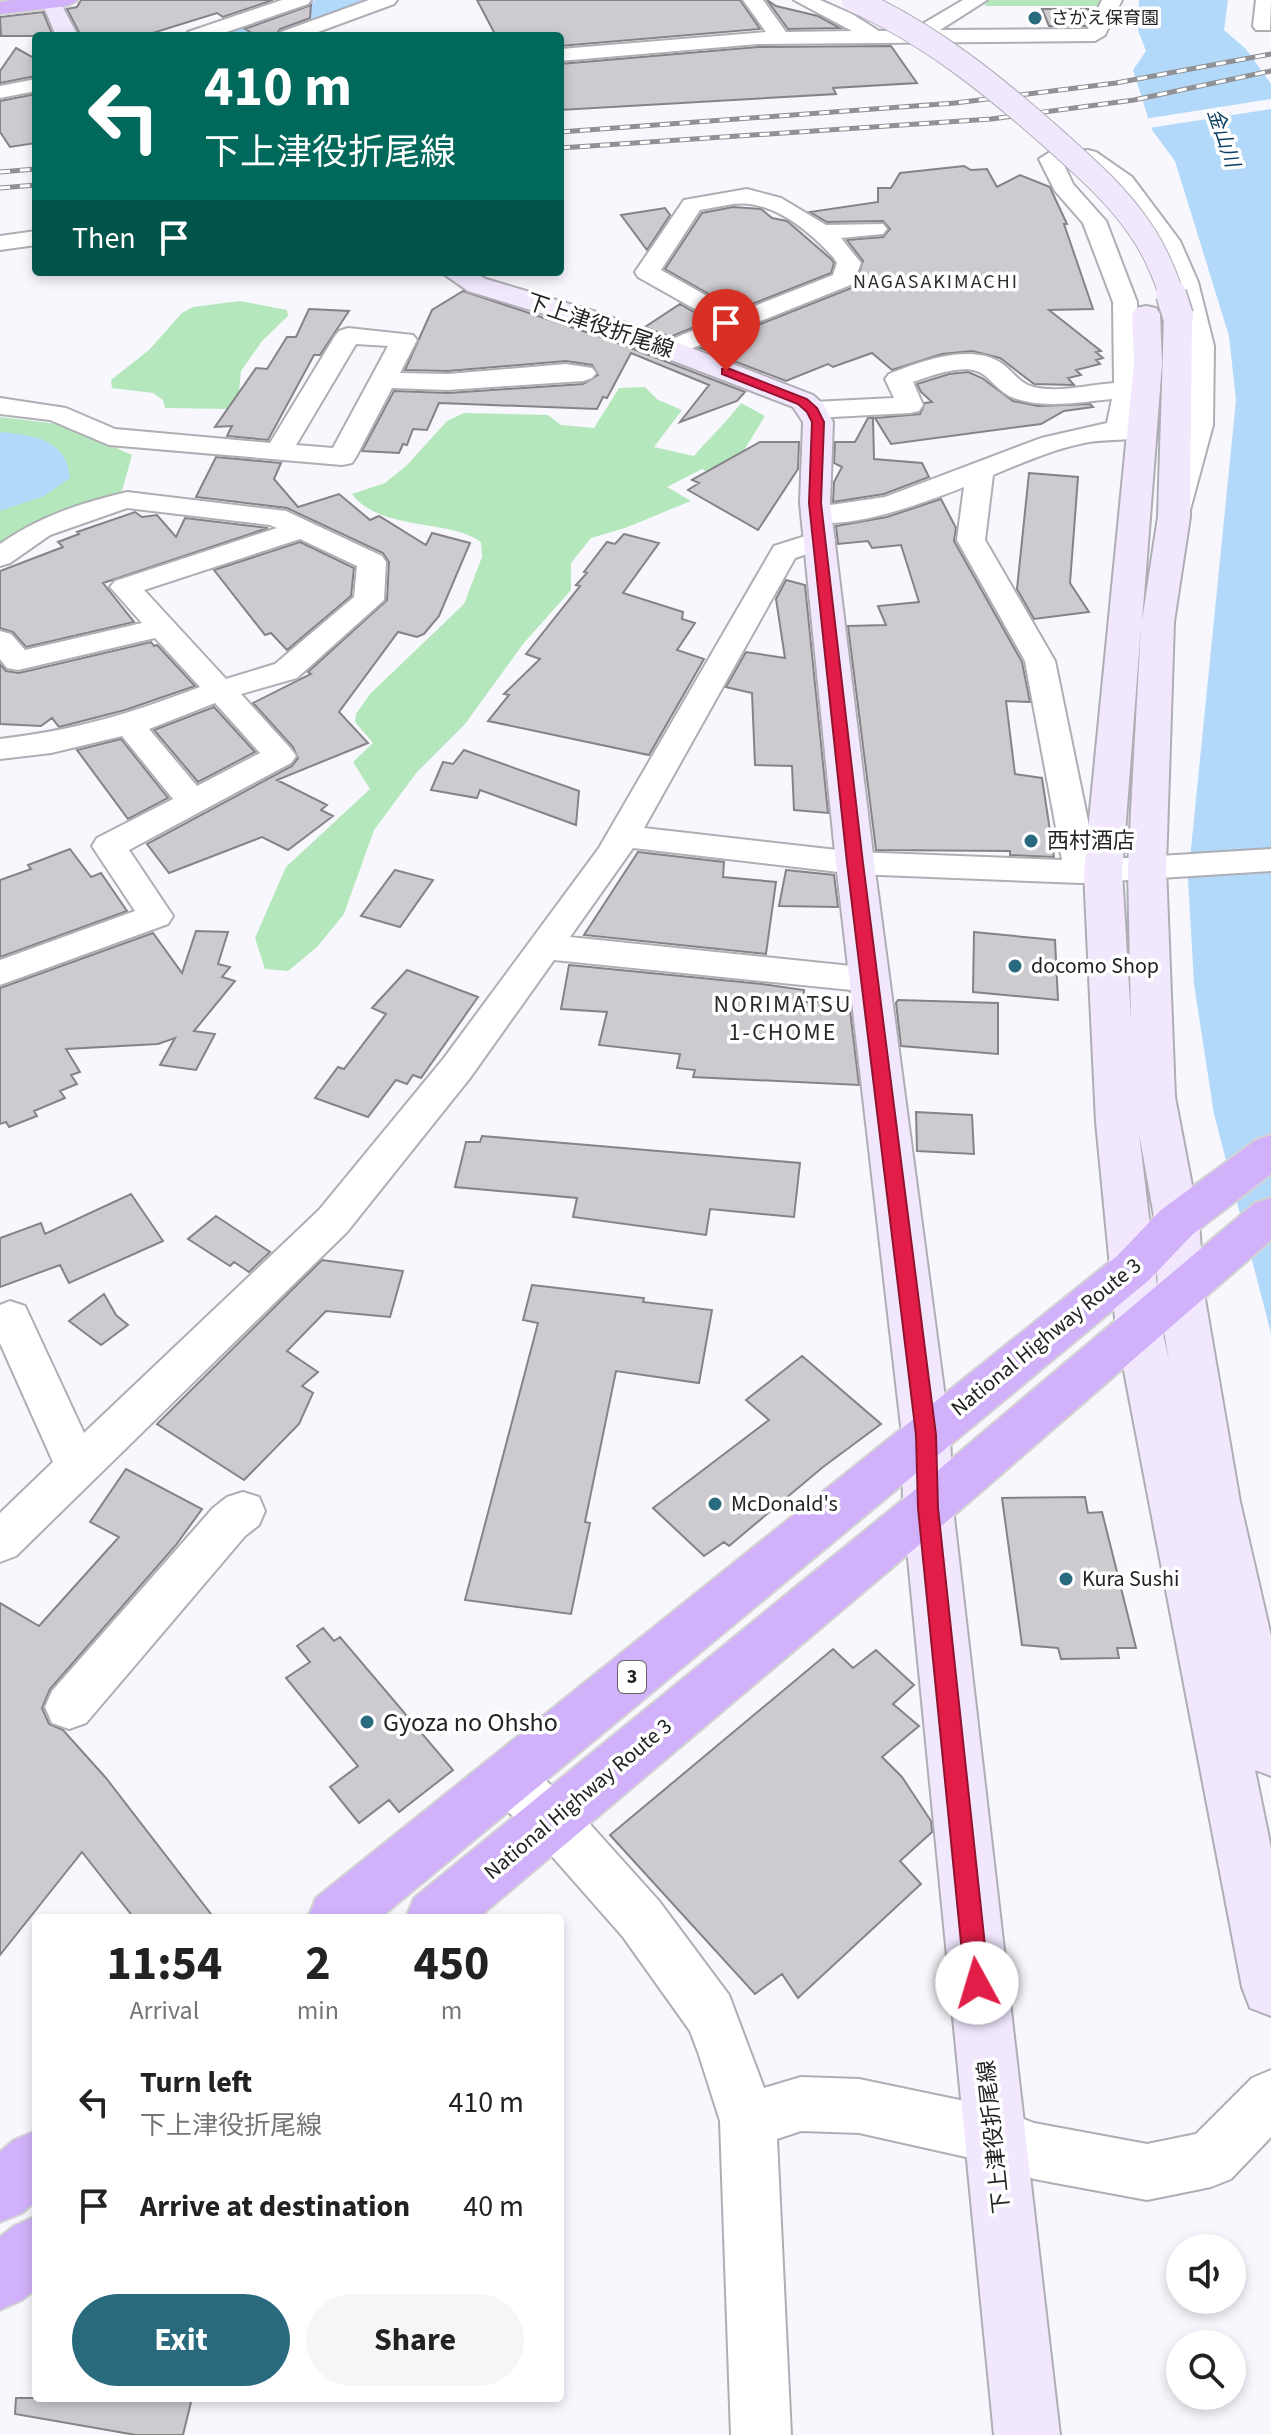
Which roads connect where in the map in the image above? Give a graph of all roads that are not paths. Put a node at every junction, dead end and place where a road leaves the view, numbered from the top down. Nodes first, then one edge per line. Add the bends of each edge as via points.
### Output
1 (301, 0) edge
2 (387, 0) edge
3 (753, 0) edge
4 (804, 0) edge
5 (822, 0) edge
6 (854, 0) edge
7 (873, 0) edge
8 (977, 0) edge
9 (1112, 0) edge
10 (1266, 0) edge
11 (58, 1) edge
12 (0, 8) edge
13 (1263, 26) dead end
14 (931, 27) junction
15 (66, 32) edge
16 (207, 32) edge
17 (299, 32) edge
18 (780, 37) junction
19 (950, 37) junction
20 (875, 38) junction
21 (564, 55) edge
22 (995, 66) dead end
23 (32, 86) edge
24 (0, 92) edge
25 (24, 109) dead end
26 (0, 113) edge
27 (875, 229) dead end
28 (821, 232) junction
29 (32, 239) edge
30 (0, 243) edge
31 (461, 276) edge
32 (1162, 315) junction
33 (733, 321) junction
34 (669, 349) junction
35 (583, 373) dead end
36 (384, 380) junction
37 (1127, 390) junction
38 (0, 406) edge
39 (813, 410) junction
40 (1130, 429) junction
41 (142, 439) junction
42 (279, 450) junction
43 (980, 470) junction
44 (127, 500) junction
45 (1174, 517) junction
46 (819, 527) junction
47 (300, 530) junction
48 (0, 557) edge
49 (160, 628) junction
50 (0, 640) edge
51 (219, 691) junction
52 (129, 725) junction
53 (0, 749) edge
54 (191, 800) junction
55 (622, 836) junction
56 (1271, 860) edge
57 (855, 863) junction
58 (1147, 867) junction
59 (1092, 872) junction
60 (546, 947) junction
61 (0, 973) edge
62 (871, 980) junction
63 (1271, 1151) edge
64 (1177, 1222) junction
65 (1255, 1229) edge
66 (1133, 1268) junction
67 (1181, 1293) junction
68 (10, 1318) dead end
69 (1139, 1329) junction
70 (926, 1435) junction
71 (70, 1452) dead end
72 (928, 1508) junction
73 (243, 1511) dead end
74 (0, 1542) edge
75 (69, 1707) dead end
76 (1271, 1751) edge
77 (508, 1779) junction
78 (553, 1820) junction
79 (341, 1914) edge
80 (439, 1914) edge
81 (1271, 1987) edge
82 (1271, 2097) edge
83 (748, 2121) junction
84 (993, 2135) junction
85 (32, 2165) edge
86 (0, 2191) edge
87 (32, 2251) edge
88 (0, 2278) edge
89 (761, 2435) edge
90 (1027, 2435) edge

1 - 16 street
2 - 17 street
3 - 18 street
4 - 20 street
5 - 32 street via 875,23 960,80 1077,189 1110,230 1136,281
6 - 32 street, bridge via 952,54 1103,184 1139,228 1166,275
7 - 14 street
8 - 14 street
9 - 19 street via 1095,35
10 - 13 street
11 - 12 highway
11 - 15 street
14 - 19 street
18 - 20 street
18 - 21 street
19 - 20 street
19 - 22 street
23 - 24 street
25 - 26 street
27 - 28 street
28 - 33 street via 849,263 844,279
28 - 33 street via 769,199 748,196 692,205 647,272
29 - 30 street
31 - 34 street, 下上津役折尾線
32 - 40 street
32 - 45 street
33 - 34 street
34 - 39 street, 下上津役折尾線 via 803,401
35 - 36 street via 448,382
36 - 42 street via 342,457
36 - 42 street via 404,340 348,336
37 - 39 street via 1020,392 985,364 967,363 919,370 898,379 910,405
37 - 40 street
37 - 45 street via 1125,302 1113,264 1094,221 1063,186 1050,159 1088,157 1124,182 1168,241 1186,282 1201,346 1200,425
38 - 41 street via 50,409 109,437
39 - 46 street, 下上津役折尾線 via 818,422
40 - 43 street via 1089,433
40 - 59 street
41 - 42 street
41 - 44 street
43 - 46 street via 899,503
43 - 59 street via 971,540 1040,661
44 - 47 street via 276,517
44 - 48 street via 40,529
45 - 58 street via 1158,622
46 - 55 street via 784,552
46 - 57 street, 下上津役折尾線
47 - 49 street via 125,587
47 - 51 street via 372,562 369,600 286,671
49 - 50 street via 18,661
49 - 51 street
51 - 52 street
51 - 54 street via 280,756
52 - 53 street
52 - 54 street
54 - 61 street via 109,846 156,916
55 - 57 street
55 - 60 street
56 - 58 street
57 - 59 street
57 - 62 street, 下上津役折尾線
58 - 59 street
58 - 64 street via 1154,1097
59 - 66 street
60 - 62 street
60 - 74 street via 333,1221
62 - 70 street, 下上津役折尾線
63 - 64 highway, National Highway Route 3 / 3
64 - 66 highway, National Highway Route 3 / 3
64 - 67 street
65 - 67 highway, National Highway Route 3
66 - 69 street
66 - 70 highway, National Highway Route 3 / 3
67 - 69 highway, National Highway Route 3
67 - 76 street via 1215,1502
68 - 71 street
69 - 72 highway, National Highway Route 3
69 - 81 street
70 - 72 street, 下上津役折尾線
70 - 77 highway, National Highway Route 3 / 3
72 - 78 highway, National Highway Route 3
72 - 84 street, 下上津役折尾線
73 - 75 street
77 - 78 street
77 - 79 highway, National Highway Route 3 / 3
78 - 80 highway, National Highway Route 3
78 - 83 street via 641,1919 710,2014
82 - 84 street via 1211,2159 1147,2172 1034,2151
83 - 84 street via 801,2104 859,2106
83 - 89 street
84 - 90 street, 下上津役折尾線
85 - 86 highway
87 - 88 highway

